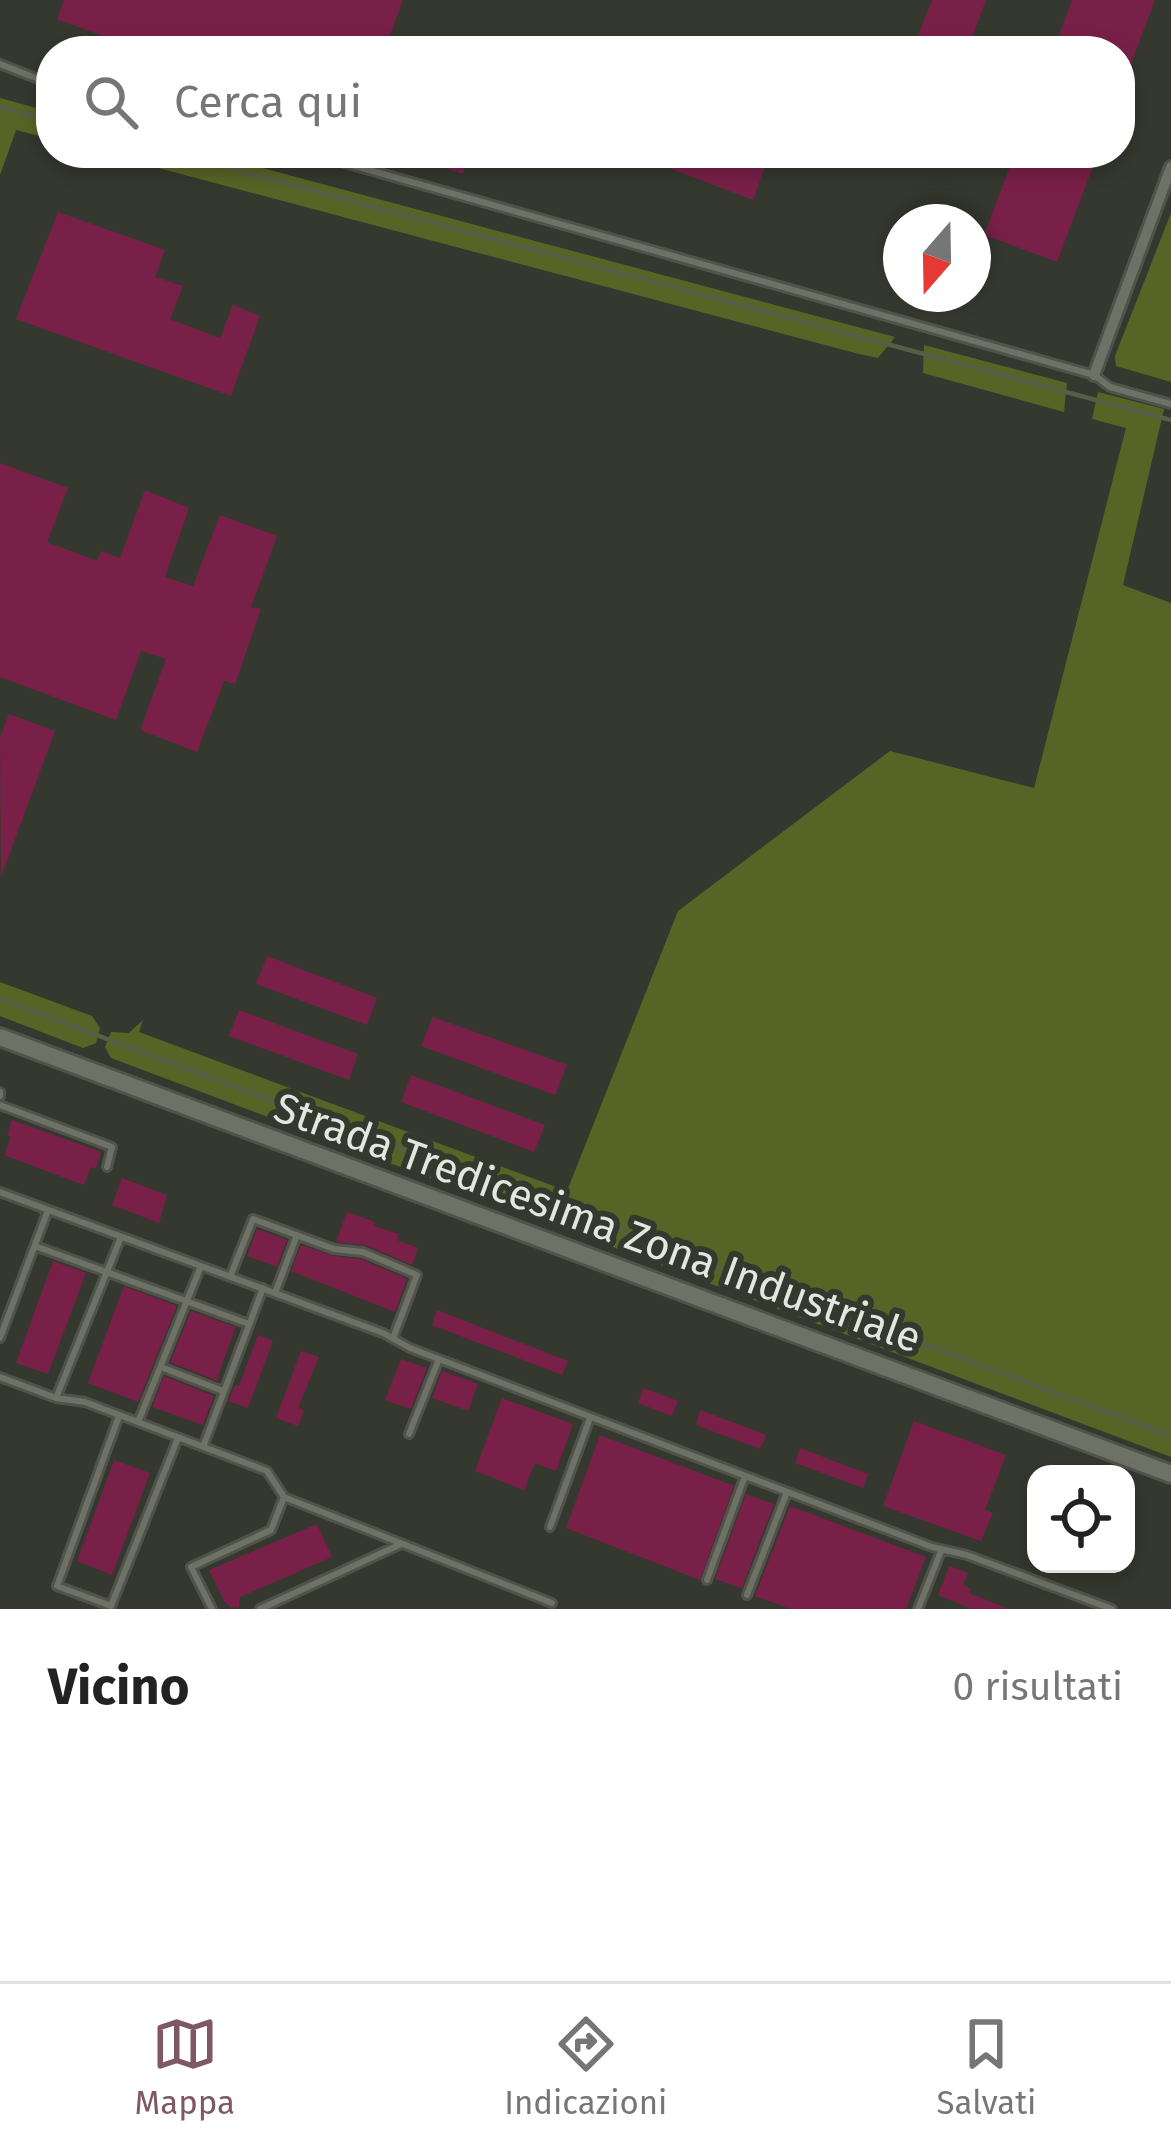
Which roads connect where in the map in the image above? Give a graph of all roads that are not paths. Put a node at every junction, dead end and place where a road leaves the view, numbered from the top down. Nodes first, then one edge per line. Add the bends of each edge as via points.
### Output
1 (0, 64) edge
2 (36, 78) edge
3 (1171, 167) edge
4 (362, 168) edge
5 (1094, 375) junction
6 (1171, 404) edge
7 (0, 1037) edge
8 (0, 1105) edge
9 (107, 1167) dead end
10 (0, 1192) edge
11 (48, 1210) junction
12 (297, 1235) junction
13 (122, 1237) junction
14 (34, 1246) junction
15 (201, 1266) junction
16 (107, 1272) junction
17 (230, 1276) junction
18 (263, 1288) junction
19 (275, 1293) junction
20 (187, 1300) junction
21 (249, 1324) junction
22 (0, 1338) edge
23 (393, 1338) junction
24 (439, 1359) junction
25 (161, 1367) junction
26 (0, 1377) edge
27 (223, 1391) junction
28 (56, 1398) junction
29 (119, 1416) junction
30 (590, 1417) junction
31 (138, 1422) junction
32 (409, 1433) dead end
33 (178, 1438) junction
34 (203, 1447) junction
35 (1171, 1474) edge
36 (745, 1476) junction
37 (787, 1492) junction
38 (284, 1497) junction
39 (550, 1527) dead end
40 (400, 1545) junction
41 (942, 1550) junction
42 (707, 1580) dead end
43 (747, 1595) dead end
44 (552, 1603) dead end
45 (212, 1609) edge
46 (260, 1609) edge
47 (918, 1609) edge
48 (1112, 1609) edge

1 - 2 lane
3 - 5 street
4 - 5 lane
5 - 6 lane
7 - 35 street, Strada Tredicesima Zona Industriale
8 - 9 lane via 112,1147
10 - 11 lane
11 - 13 lane
11 - 14 lane
12 - 17 lane via 253,1219
12 - 19 lane
12 - 23 lane via 417,1275
13 - 15 lane
13 - 16 lane
14 - 16 lane
14 - 22 lane
15 - 17 lane
15 - 20 lane
16 - 20 lane
16 - 28 lane
17 - 18 lane
18 - 19 lane
18 - 21 lane
19 - 23 lane
20 - 21 lane
20 - 25 lane
21 - 27 lane
23 - 24 lane
24 - 30 lane
24 - 32 lane
25 - 27 lane
25 - 31 lane
26 - 28 lane
27 - 34 lane
28 - 29 lane
29 - 31 lane
29 - 33 lane via 57,1586 111,1606
30 - 36 lane
30 - 39 lane
31 - 33 lane
33 - 34 lane
34 - 38 lane via 267,1471
36 - 37 lane
36 - 42 lane
37 - 41 lane
37 - 43 lane
38 - 40 lane
38 - 45 lane via 271,1530 191,1567
40 - 44 lane
40 - 46 lane
41 - 47 lane
41 - 48 lane

